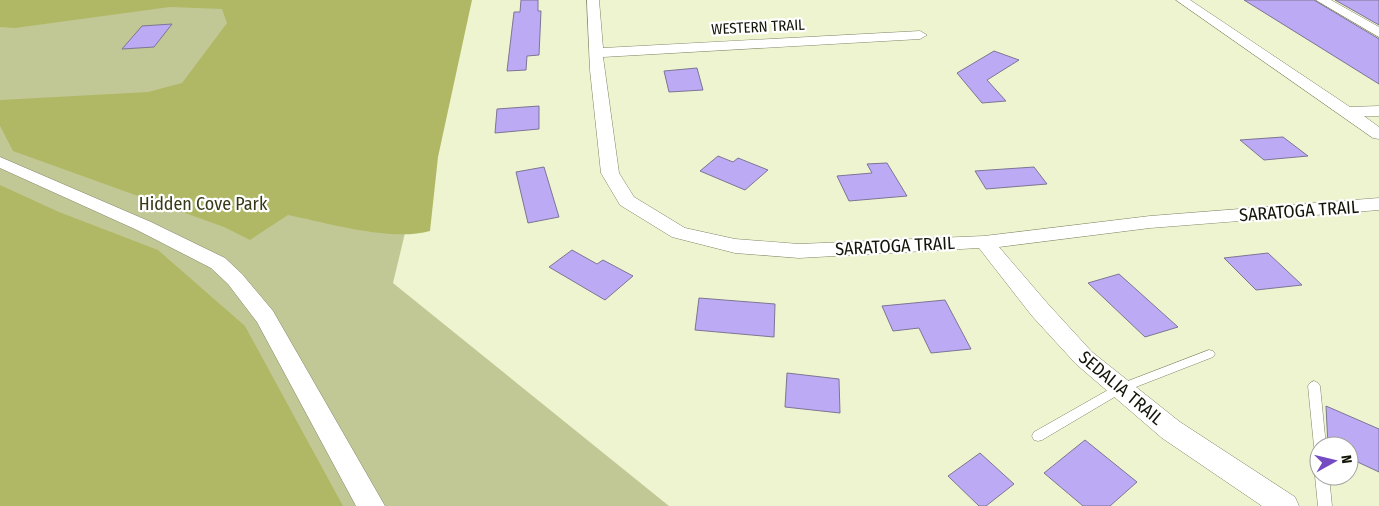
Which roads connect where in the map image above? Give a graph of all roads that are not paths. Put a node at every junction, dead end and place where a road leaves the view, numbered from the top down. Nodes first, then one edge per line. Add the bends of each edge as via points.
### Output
1 (593, 0) edge
2 (1182, 0) edge
3 (1322, 0) edge
4 (1379, 33) edge
5 (920, 35) dead end
6 (597, 53) junction
7 (1379, 111) edge
8 (1347, 112) junction
9 (1379, 134) edge
10 (0, 162) edge
11 (1379, 204) edge
12 (984, 242) junction
13 (1209, 354) dead end
14 (1314, 386) dead end
15 (1120, 389) junction
16 (1038, 436) dead end
17 (1319, 436) edge
18 (1323, 486) edge
19 (371, 506) edge
20 (1285, 506) edge
21 (1325, 506) edge

1 - 6 street, SARATOGA TRAIL
2 - 8 street
3 - 4 street
5 - 6 street, WESTERN TRAIL
6 - 12 street, SARATOGA TRAIL via 596,70 610,173 627,201 680,233 735,246 799,251
7 - 8 street
8 - 9 street
10 - 19 street via 218,262 265,317
11 - 12 street, SARATOGA TRAIL via 1150,222
12 - 15 street, SEDALIA TRAIL via 1084,358
13 - 15 lane
14 - 17 lane
15 - 16 lane
15 - 20 street, SEDALIA TRAIL via 1171,430
18 - 21 lane

